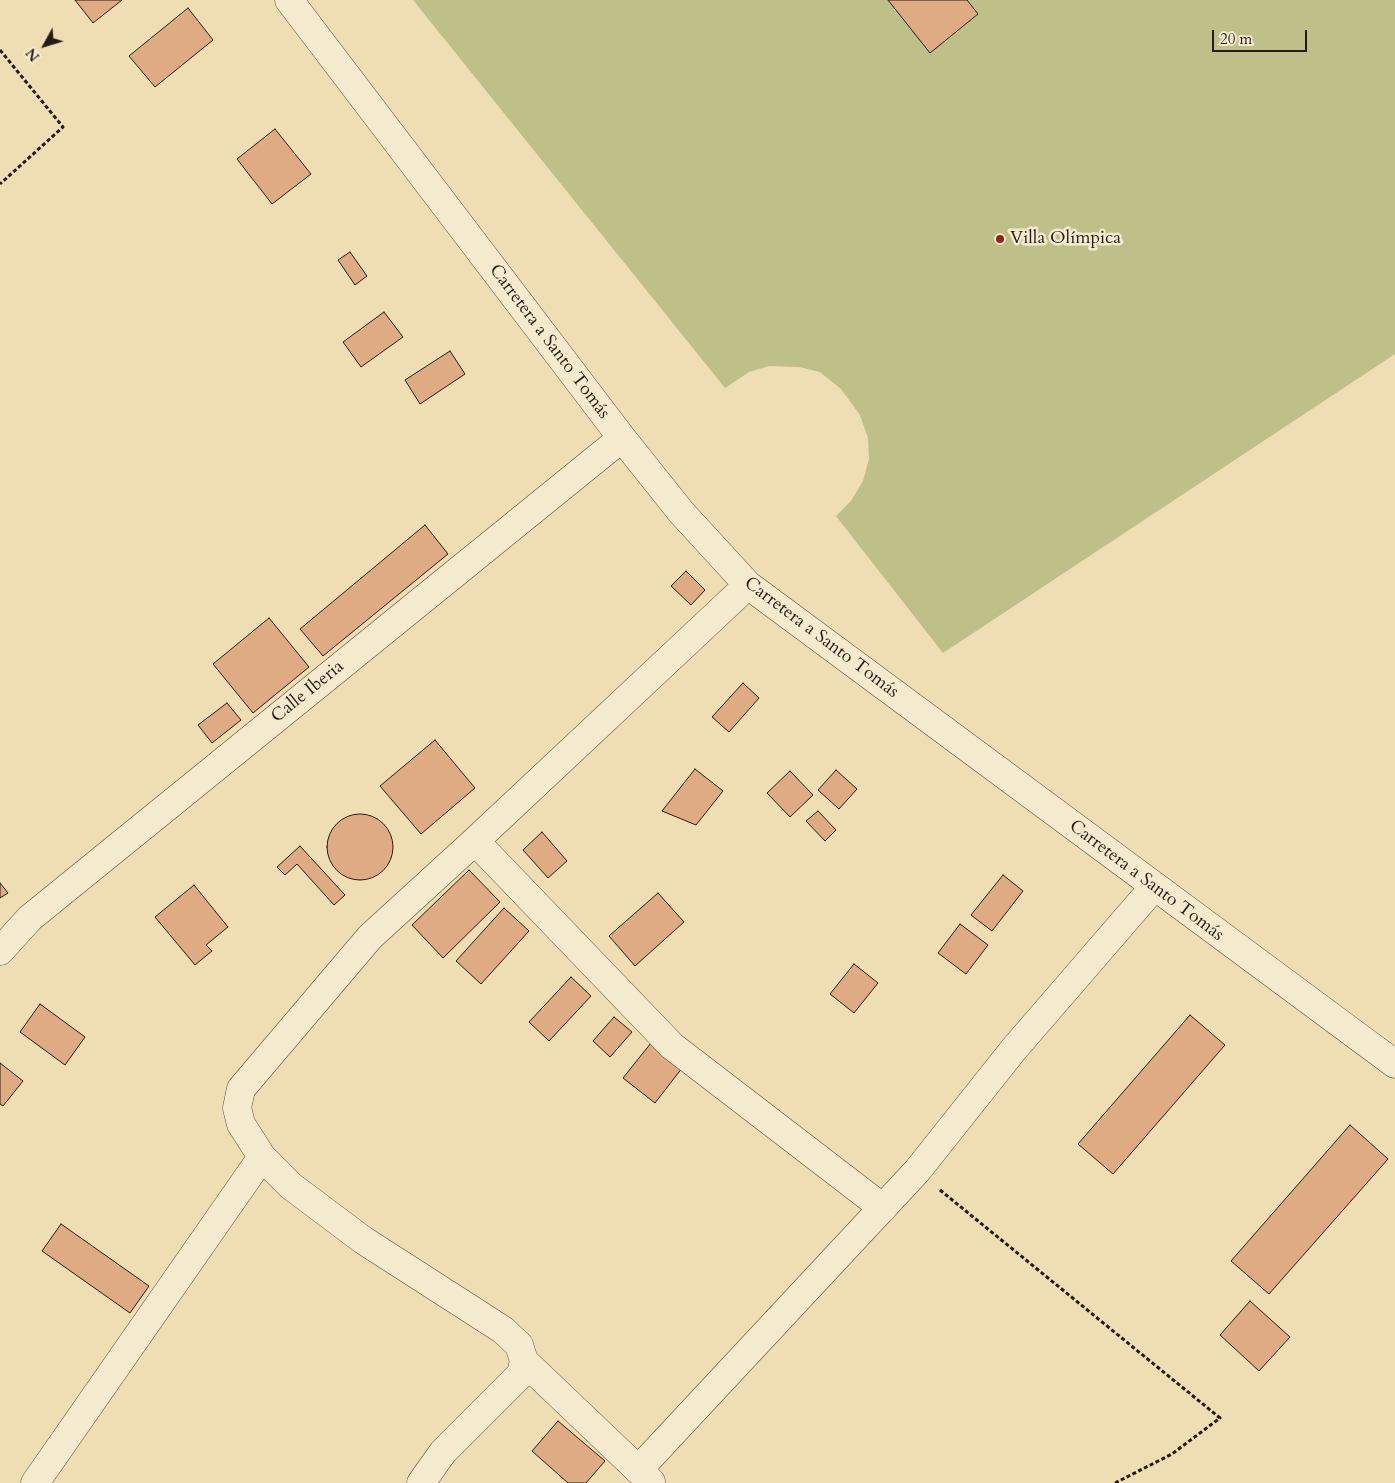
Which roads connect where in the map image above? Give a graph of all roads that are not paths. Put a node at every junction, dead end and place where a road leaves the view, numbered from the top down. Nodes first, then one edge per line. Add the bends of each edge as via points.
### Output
1 (289, 0) edge
2 (622, 438) junction
3 (748, 585) junction
4 (475, 841) junction
5 (1154, 887) junction
6 (0, 951) edge
7 (1395, 1064) edge
8 (262, 1157) junction
9 (882, 1208) junction
10 (524, 1361) junction
11 (645, 1477) edge
12 (35, 1483) edge
13 (421, 1483) edge

1 - 2 street, Carretera a Santo Tomás
2 - 3 street, Carretera a Santo Tomás via 681,512
2 - 6 street, Calle Iberia via 30,918
3 - 4 street
3 - 5 street, Carretera a Santo Tomás
4 - 8 street via 370,937 241,1089 237,1108 241,1124
4 - 9 street via 672,1046
5 - 7 street, Carretera a Santo Tomás
5 - 9 street via 1014,1049 917,1171
8 - 10 street via 291,1186 363,1240 503,1330 519,1345
8 - 12 street
9 - 11 street
10 - 11 street
10 - 13 street via 521,1374 443,1452

